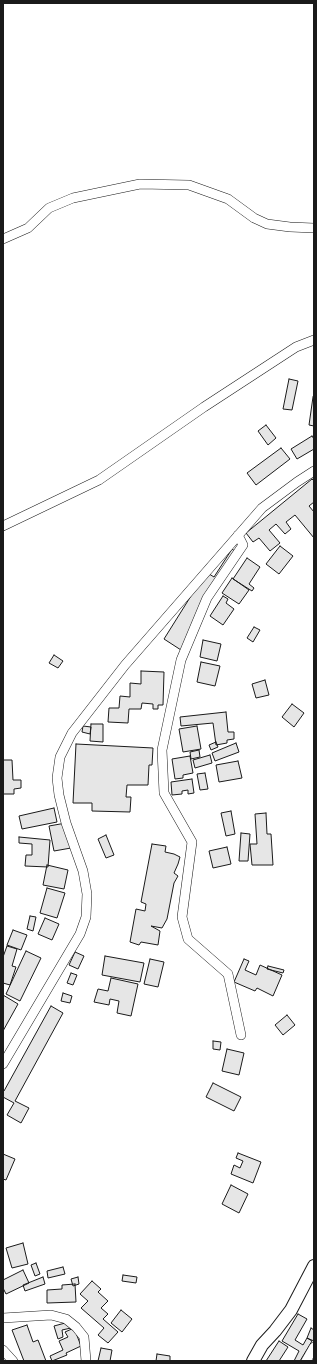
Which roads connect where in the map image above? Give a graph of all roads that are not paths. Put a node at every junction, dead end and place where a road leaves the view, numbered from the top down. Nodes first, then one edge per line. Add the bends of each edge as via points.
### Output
1 (314, 228) edge
2 (3, 239) edge
3 (314, 340) edge
4 (314, 471) edge
5 (3, 526) edge
6 (238, 535) junction
7 (241, 1035) dead end
8 (3, 1064) edge
9 (314, 1266) edge
10 (3, 1318) edge
11 (314, 1347) edge
12 (3, 1350) edge
13 (13, 1361) edge
14 (86, 1361) edge
15 (252, 1361) edge
16 (306, 1361) edge

1 - 2 street via 267,224 228,199 189,185 140,184 73,198 49,208 28,228
3 - 5 street via 296,347 99,480
4 - 6 street via 262,508
6 - 7 street via 243,545 207,598 181,660 162,750 164,793 192,842 182,917 188,939 228,974
6 - 8 street via 125,665 72,733 60,757 57,778 59,795 83,871 87,894 86,917 80,934
9 - 15 main road via 291,1310
10 - 14 street via 51,1315 66,1319 76,1326 84,1337
11 - 16 street
12 - 13 street

